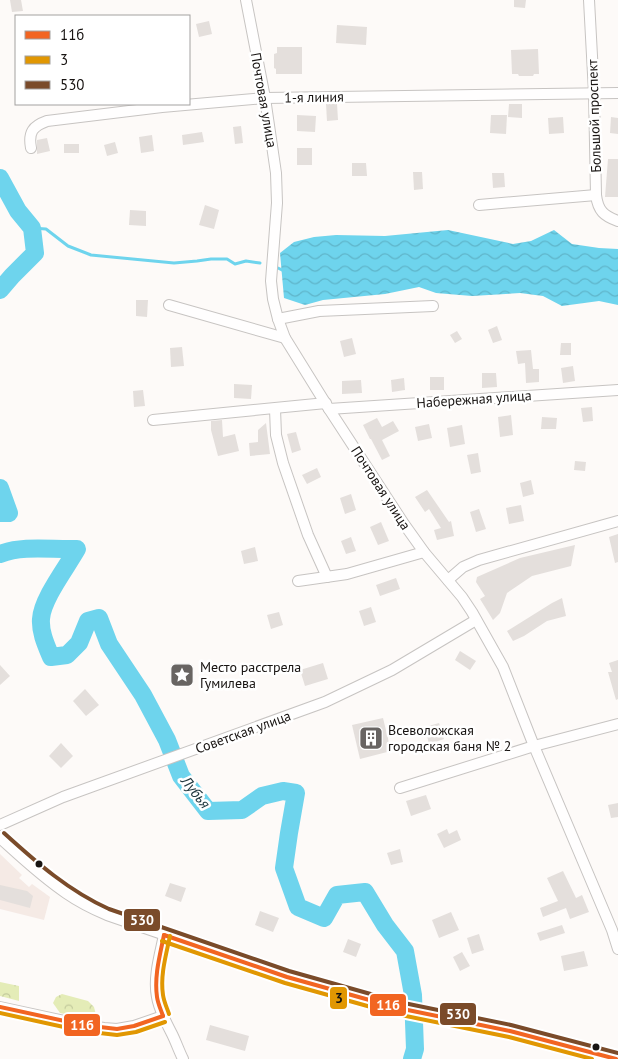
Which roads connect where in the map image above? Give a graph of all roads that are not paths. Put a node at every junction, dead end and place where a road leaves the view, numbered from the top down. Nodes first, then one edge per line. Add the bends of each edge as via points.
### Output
1 (246, 0) edge
2 (589, 0) edge
3 (594, 93) junction
4 (618, 93) edge
5 (265, 98) junction
6 (31, 148) dead end
7 (596, 196) junction
8 (479, 206) dead end
9 (618, 221) edge
10 (169, 305) dead end
11 (433, 306) dead end
12 (278, 319) junction
13 (285, 338) junction
14 (618, 390) edge
15 (328, 406) junction
16 (275, 409) junction
17 (153, 420) dead end
18 (618, 521) edge
19 (424, 552) junction
20 (327, 576) junction
21 (448, 580) junction
22 (298, 581) dead end
23 (476, 620) junction
24 (618, 724) edge
25 (534, 746) junction
26 (400, 788) dead end
27 (0, 825) edge
28 (0, 838) edge
29 (615, 930) edge
30 (164, 935) junction
31 (618, 949) edge
32 (0, 1007) edge
33 (163, 1016) junction
34 (183, 1059) edge
35 (616, 1059) edge

1 - 5 street, Почтовая улица
2 - 3 street, Большой проспект
3 - 4 street, 1-я линия
3 - 5 street, 1-я линия
3 - 7 street, Большой проспект
5 - 6 street, 1-я линия via 47,121 38,124 30,134
5 - 12 street, Почтовая улица via 276,173 271,281
7 - 8 street
7 - 9 street, Большой проспект via 601,210
10 - 13 street
11 - 12 street via 320,311
12 - 13 street, Почтовая улица
13 - 15 street, Почтовая улица
14 - 15 street, Набережная улица
15 - 16 street, Набережная улица
15 - 19 street, Почтовая улица
16 - 17 street, Набережная улица
16 - 20 street via 276,435 283,463 308,536
18 - 21 street via 479,560
19 - 20 street via 346,574
19 - 21 street, Почтовая улица
20 - 22 street
21 - 23 street, Почтовая улица
23 - 25 street, Почтовая улица via 503,667
23 - 27 street, Советская улица via 392,670 325,702 63,798
24 - 25 street
25 - 26 street
25 - 29 street, Почтовая улица
28 - 30 street via 67,894 107,916
29 - 31 street, Почтовая улица
30 - 33 street via 156,986
30 - 35 street via 287,977 398,1008 510,1031
32 - 33 street via 117,1029
33 - 34 street

